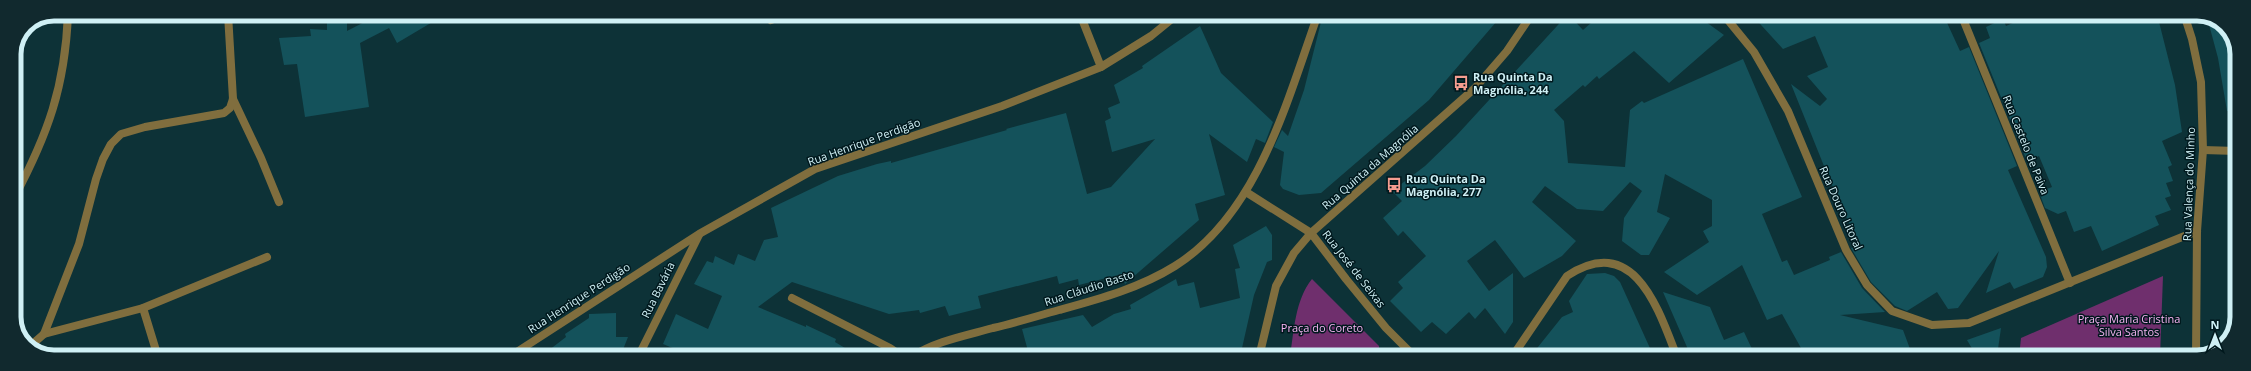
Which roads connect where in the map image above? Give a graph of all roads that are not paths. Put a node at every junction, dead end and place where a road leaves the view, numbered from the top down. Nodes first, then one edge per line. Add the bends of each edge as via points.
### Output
1 (68, 21) edge
2 (228, 21) edge
3 (1083, 21) edge
4 (1169, 21) edge
5 (1316, 21) edge
6 (1527, 21) edge
7 (1728, 21) edge
8 (1964, 21) edge
9 (2186, 21) edge
10 (1102, 67) junction
11 (233, 99) junction
12 (2202, 150) junction
13 (2230, 151) edge
14 (21, 185) edge
15 (1246, 192) junction
16 (279, 202) dead end
17 (2197, 231) junction
18 (1311, 233) junction
19 (699, 234) junction
20 (267, 257) dead end
21 (2070, 283) junction
22 (792, 298) dead end
23 (143, 308) junction
24 (44, 334) junction
25 (33, 343) edge
26 (156, 350) edge
27 (520, 350) edge
28 (641, 350) edge
29 (893, 350) edge
30 (922, 350) edge
31 (1261, 350) edge
32 (1408, 350) edge
33 (1517, 350) edge
34 (1674, 350) edge
35 (2196, 350) edge

1 - 14 street via 66,51 55,107 34,160
2 - 11 street
3 - 10 street
4 - 10 street, Rua Henrique Perdigão via 1151,36
5 - 15 street, Rua Cláudio Basto via 1283,112
6 - 18 street, Rua Quinta da Magnólia via 1507,52 1475,88
7 - 21 street, Rua Douro Litoral via 1754,52 1788,111 1846,250 1867,285 1892,311 1932,325 1969,323
8 - 21 street, Rua Castelo de Paiva
9 - 12 street, Rua Valença do Minho via 2201,82
10 - 19 street, Rua Henrique Perdigão via 1002,106 815,170
11 - 16 street via 262,158
11 - 24 street via 230,108 224,113 145,127 121,134 111,144 96,179 79,244
12 - 13 street
12 - 17 street, Rua Valença do Minho
15 - 18 street, Rua José de Seixas
15 - 30 street, Rua Cláudio Basto via 1214,235 1175,266 1131,288 928,346
17 - 21 street, Rua Douro Litoral
17 - 35 street, Rua Valença do Minho
18 - 31 street, Rua Quinta da Magnólia via 1294,253 1276,286
18 - 32 street, Rua José de Seixas via 1386,328
19 - 27 street, Rua Henrique Perdigão
19 - 28 street, Rua Bavária
20 - 23 street
22 - 29 street
23 - 24 street
23 - 26 street
24 - 25 street
33 - 34 street via 1567,276 1580,268 1594,264 1625,267 1639,278

